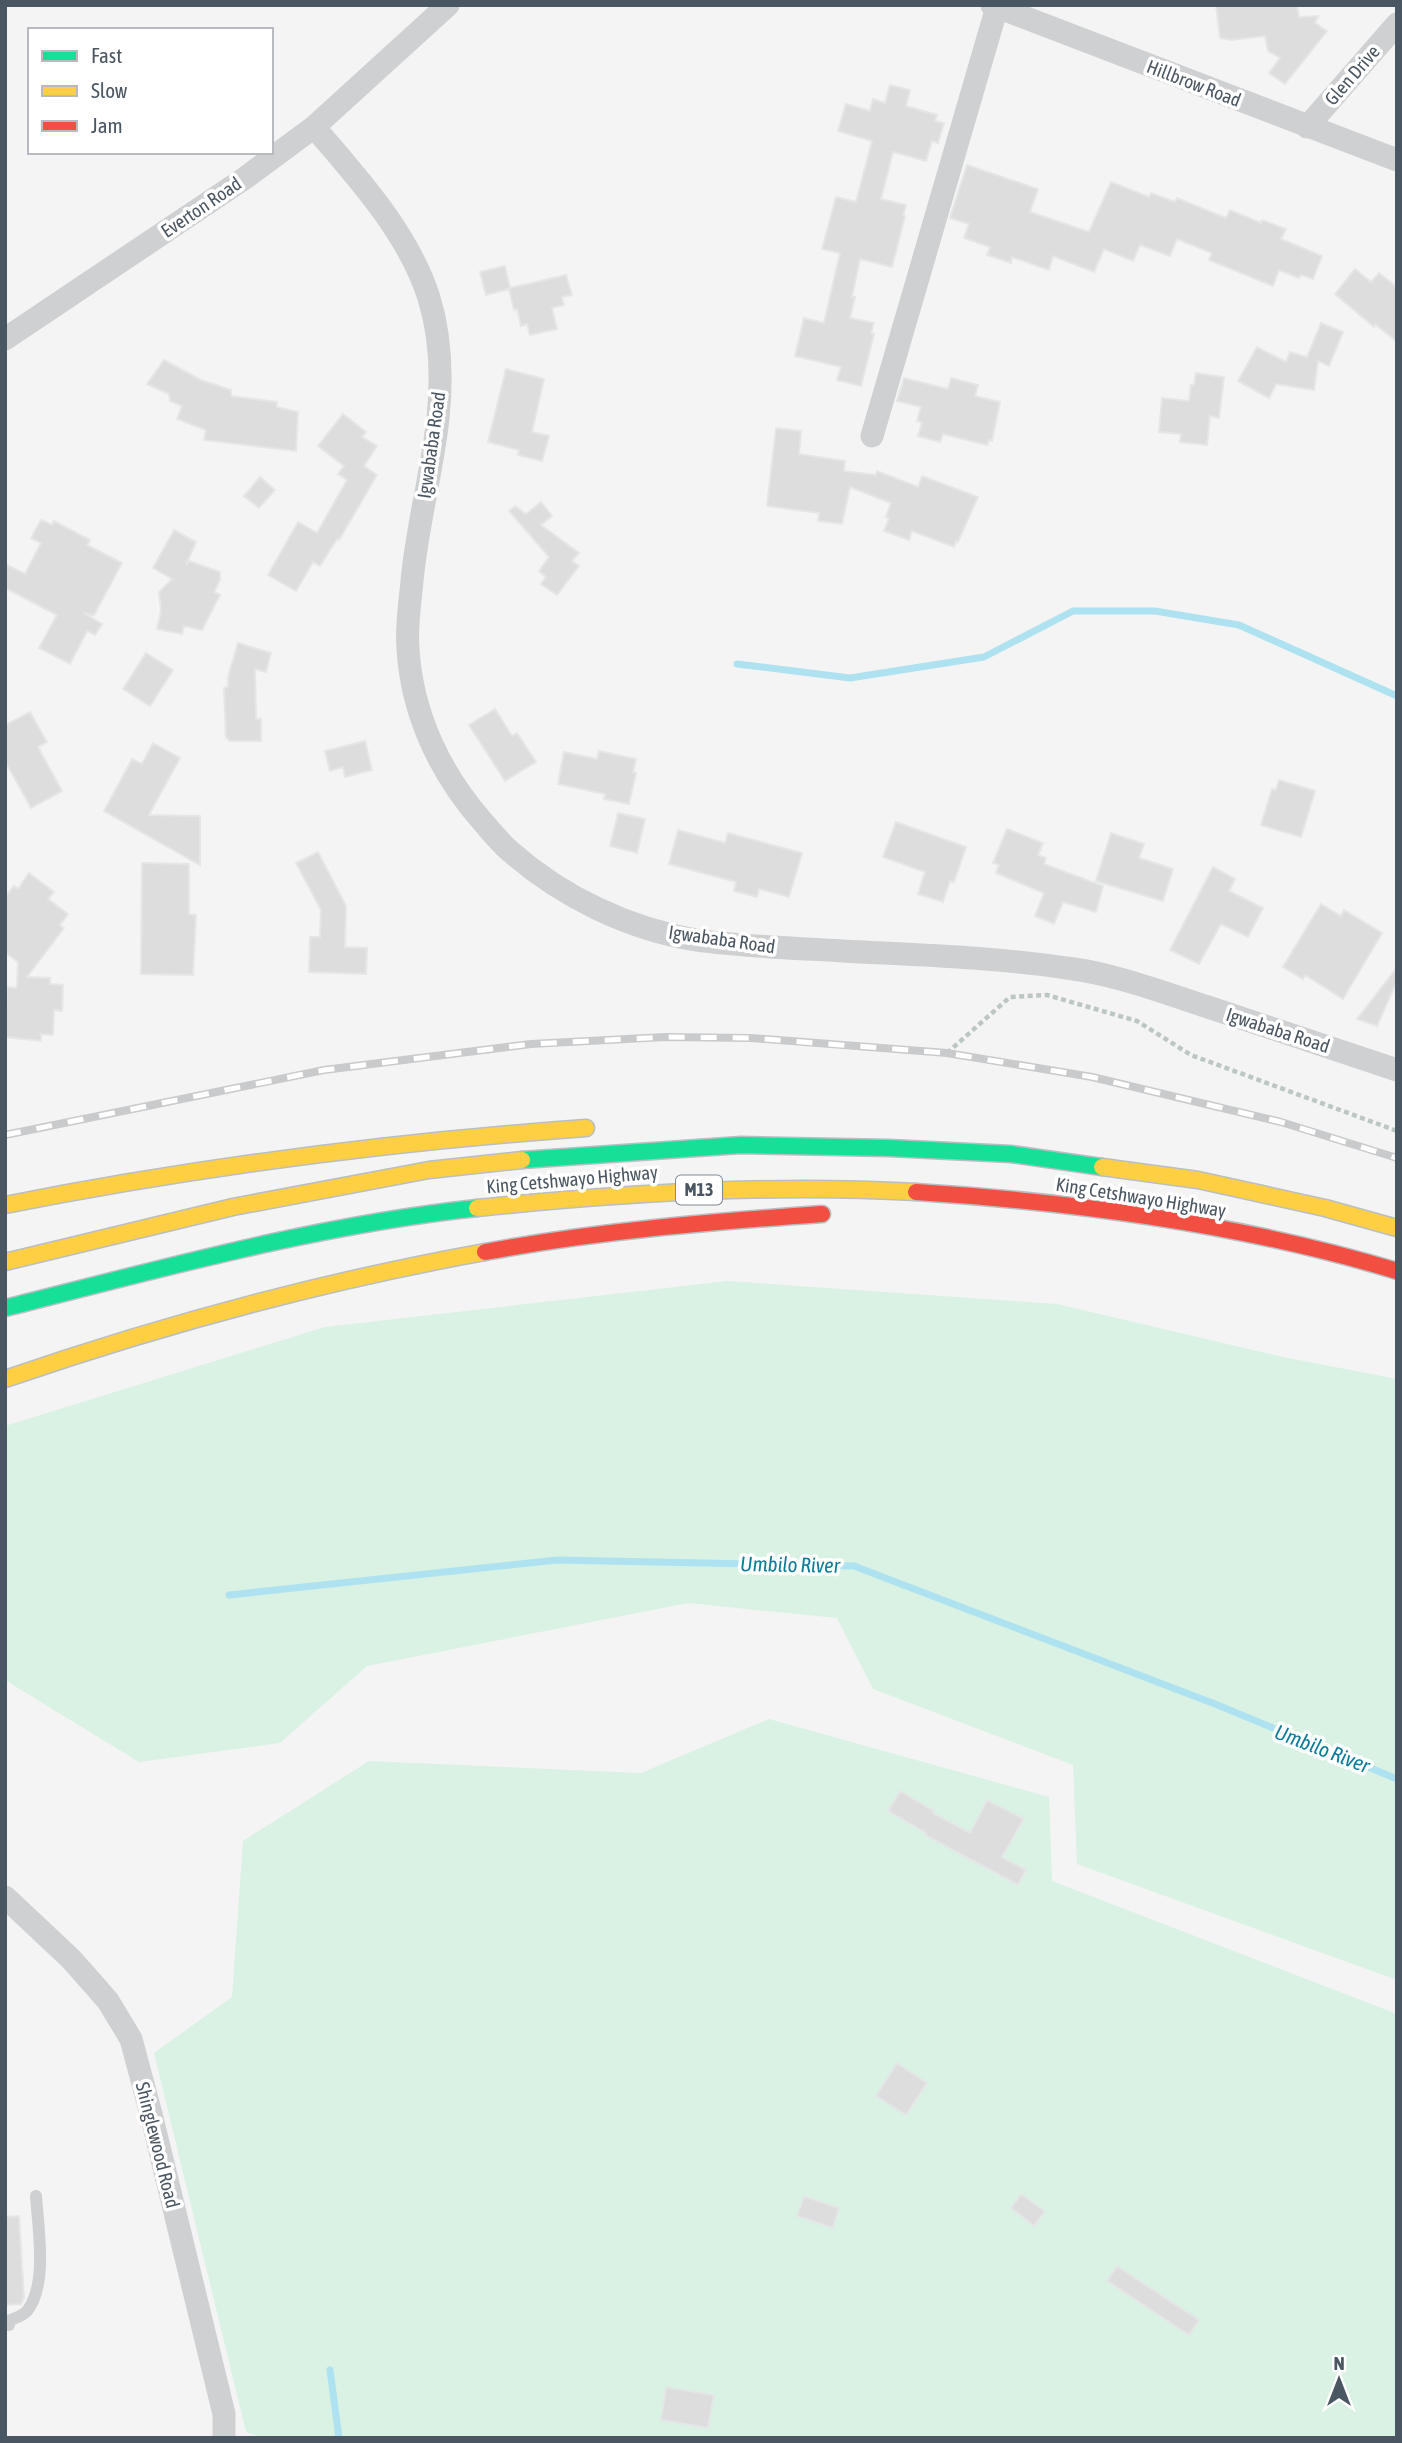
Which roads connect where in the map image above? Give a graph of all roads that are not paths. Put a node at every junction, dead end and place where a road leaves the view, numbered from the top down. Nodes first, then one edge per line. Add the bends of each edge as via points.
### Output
1 (448, 5) edge
2 (995, 6) edge
3 (1397, 24) edge
4 (314, 127) junction
5 (1307, 127) junction
6 (1397, 160) edge
7 (5, 339) edge
8 (872, 436) dead end
9 (1397, 1070) edge
10 (602, 1127) dead end
11 (903, 1133) dead end
12 (1011, 1154) junction
13 (1054, 1204) junction
14 (5, 1205) edge
15 (834, 1213) dead end
16 (975, 1213) dead end
17 (1397, 1228) edge
18 (5, 1262) edge
19 (1397, 1271) edge
20 (5, 1308) edge
21 (5, 1379) edge
22 (5, 1896) edge
23 (36, 2196) dead end
24 (5, 2325) edge
25 (224, 2438) edge

1 - 4 street, Everton Road
2 - 5 street, Hillbrow Road
2 - 8 street
3 - 5 street, Glen Drive
4 - 7 street, Everton Road
4 - 9 street, Igwababa Road via 380,208 412,258 429,296 438,340 438,420 414,563 408,650 415,694 443,769 508,850 569,894 666,933 751,946 968,957 1070,968 1143,986
5 - 6 street, Hillbrow Road
10 - 14 highway via 493,1133 227,1165
11 - 12 highway
12 - 17 highway, King Cetshwayo Highway / M13 via 1198,1180
12 - 18 highway, King Cetshwayo Highway / M13 via 741,1145 556,1156 429,1170 307,1192
13 - 16 highway
13 - 19 highway, King Cetshwayo Highway / M13 via 1240,1233
13 - 20 highway, King Cetshwayo Highway / M13 via 822,1189 696,1190 469,1209 262,1245
15 - 21 highway via 694,1222 471,1253 311,1286 209,1313
22 - 25 street, Shinglewood Road via 79,1968 131,2039 224,2414
23 - 24 lane via 40,2249 36,2297 25,2313

